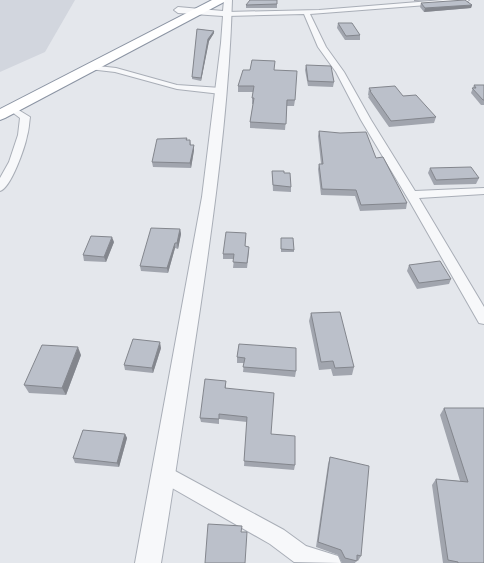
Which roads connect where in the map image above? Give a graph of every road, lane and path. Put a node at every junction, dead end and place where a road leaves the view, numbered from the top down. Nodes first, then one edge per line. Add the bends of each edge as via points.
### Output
1 (466, 0) edge
2 (197, 5) edge
3 (225, 5) edge
4 (306, 12) junction
5 (71, 65) junction
6 (89, 68) junction
7 (221, 91) junction
8 (11, 96) dead end
9 (12, 109) junction
10 (0, 115) edge
11 (0, 188) edge
12 (484, 191) edge
13 (412, 195) junction
14 (484, 319) edge
15 (164, 474) junction
16 (148, 563) edge
17 (331, 563) edge

1 - 4 street
2 - 3 highway
2 - 5 highway via 178,10
2 - 6 highway
3 - 4 street
3 - 7 street
4 - 13 street via 322,47 340,72
5 - 6 highway
5 - 8 highway
6 - 7 street via 116,70 177,87
6 - 9 highway
7 - 15 street via 209,197
9 - 10 highway
9 - 11 street via 25,117 23,135 14,162
12 - 13 street
13 - 14 street
15 - 16 street
15 - 17 street via 277,537 301,555

